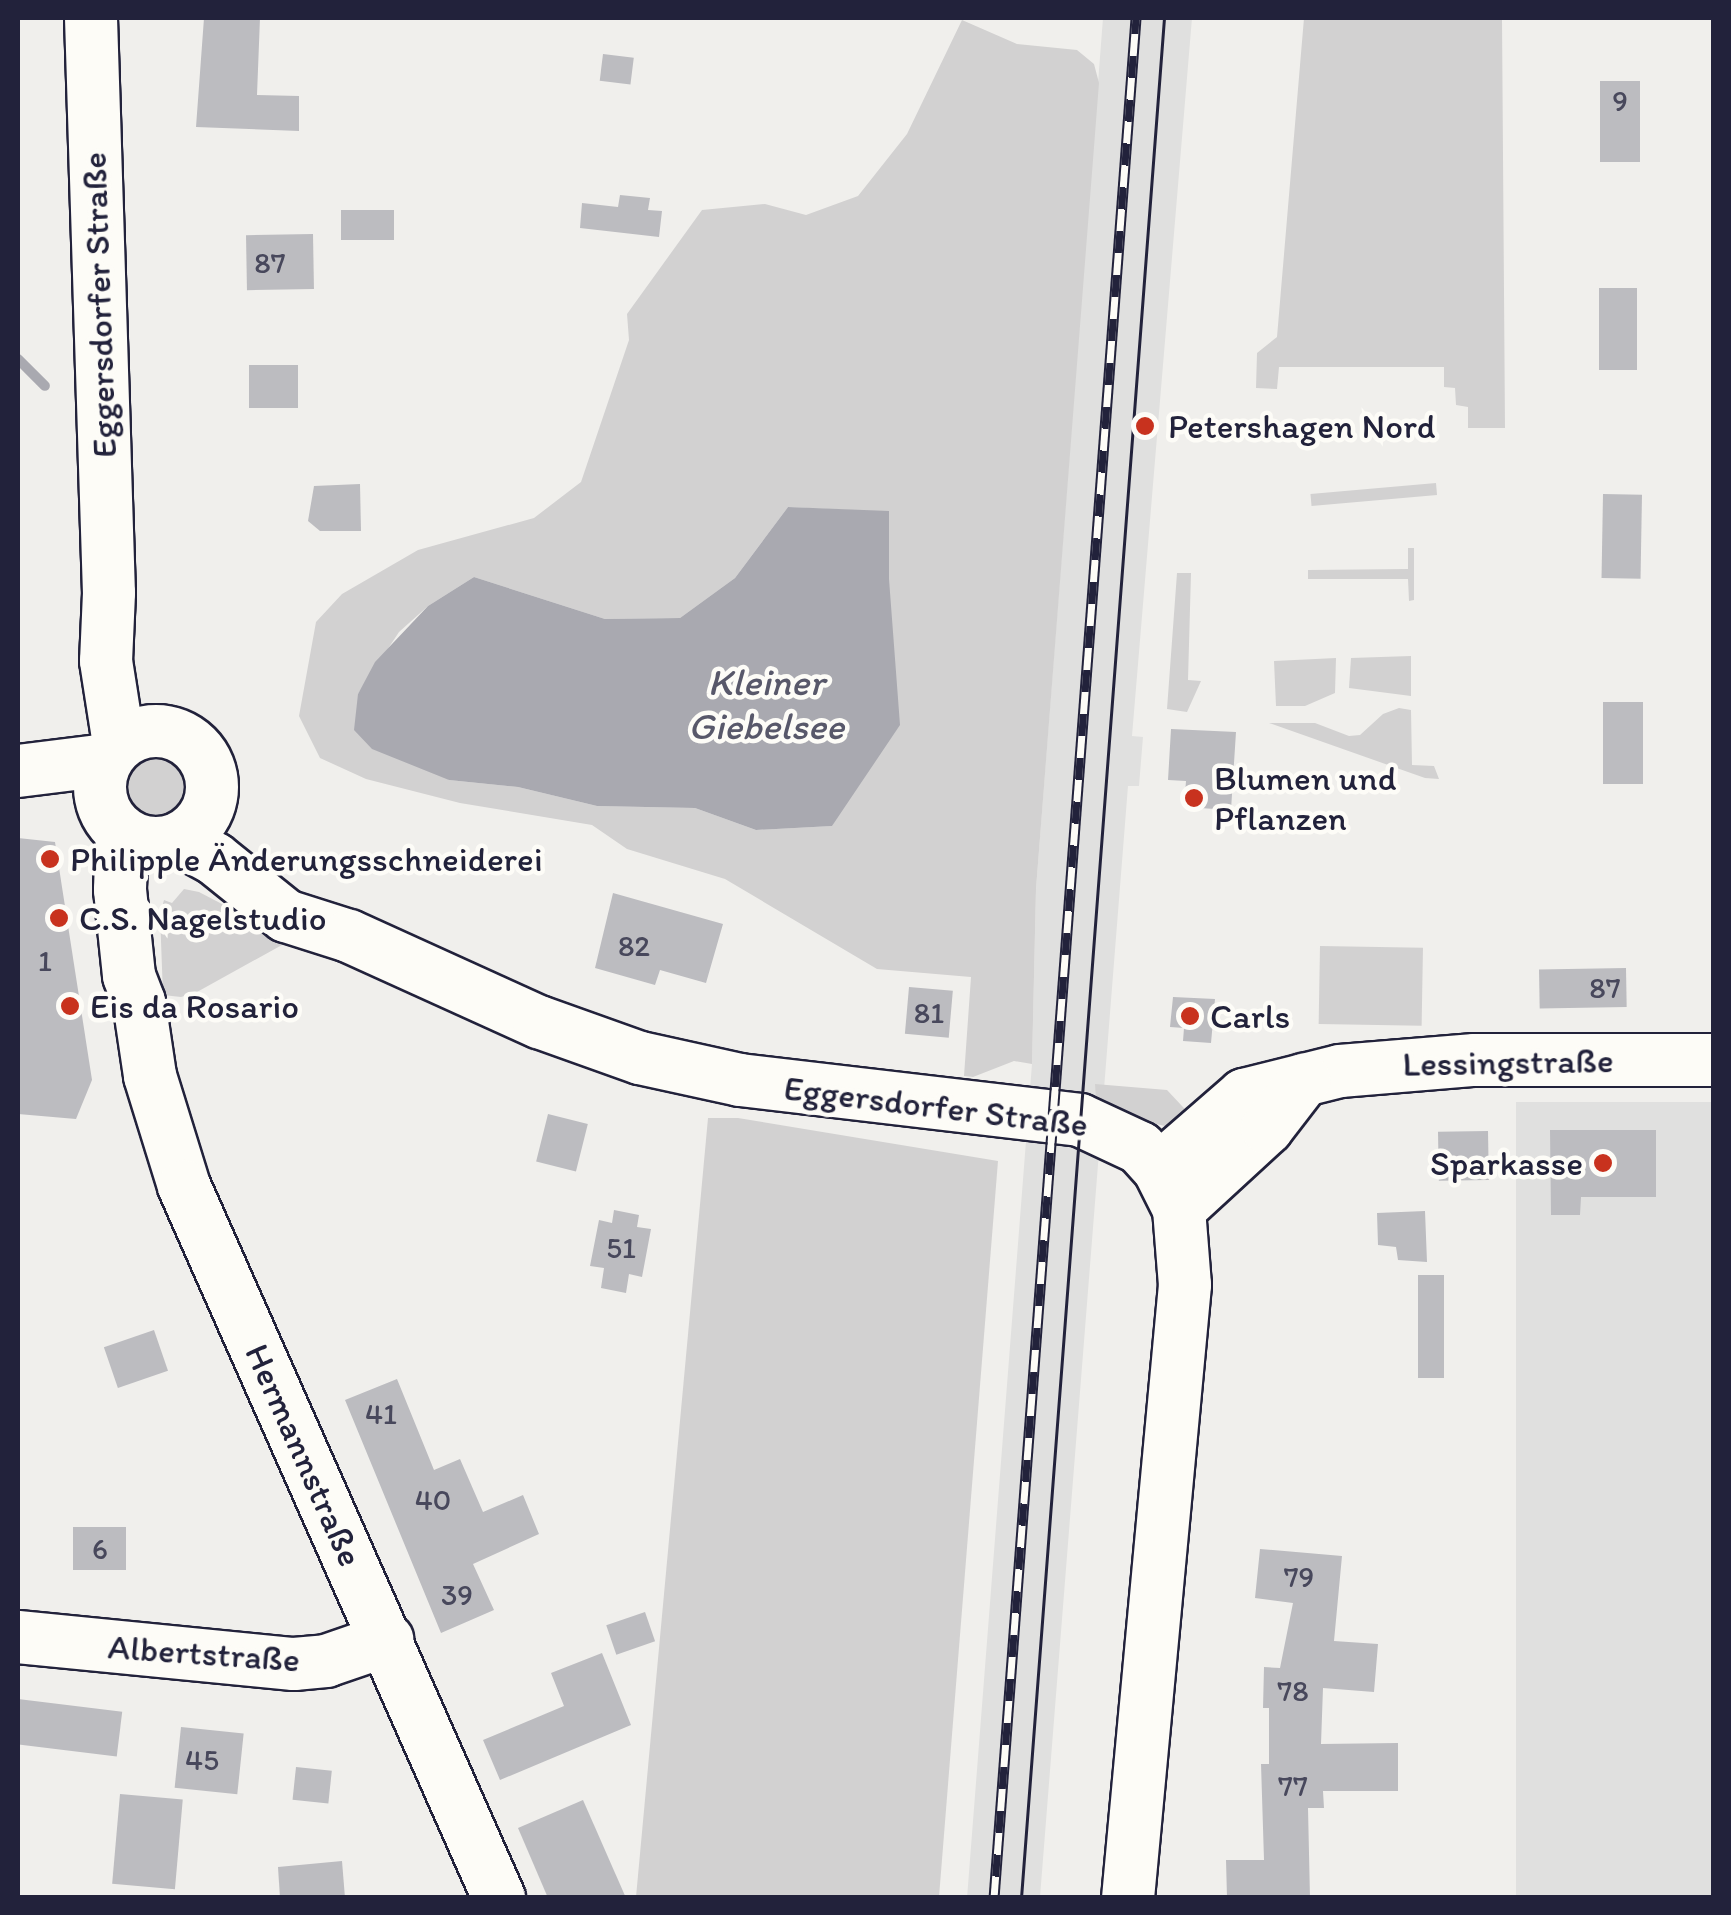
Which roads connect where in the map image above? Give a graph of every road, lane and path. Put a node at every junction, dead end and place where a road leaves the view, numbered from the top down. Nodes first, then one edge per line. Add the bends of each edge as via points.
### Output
1 (91, 18) edge
2 (110, 593) junction
3 (178, 734) junction
4 (18, 770) edge
5 (18, 795) edge
6 (143, 804) junction
7 (1714, 1060) edge
8 (1169, 1189) junction
9 (18, 1637) edge
10 (387, 1640) junction
11 (498, 1898) edge
12 (1128, 1898) edge

1 - 2 street, Eggersdorfer Straße
2 - 3 street, Eggersdorfer Straße via 145,700
2 - 6 street, Eggersdorfer Straße via 106,661
3 - 6 street via 153,730
3 - 6 street, Eggersdorfer Straße via 206,761
4 - 6 street
5 - 6 street
6 - 8 street, Eggersdorfer Straße via 286,916 349,936 539,1022 640,1058 780,1086 1080,1120 1140,1148
6 - 10 street, Hermannstraße via 124,934 150,1076 184,1186
7 - 8 street, Lessingstraße via 1396,1063 1304,1080 1268,1128
8 - 12 street via 1185,1285
9 - 10 street, Albertstraße via 294,1664 326,1661
10 - 11 street, Hermannstraße

